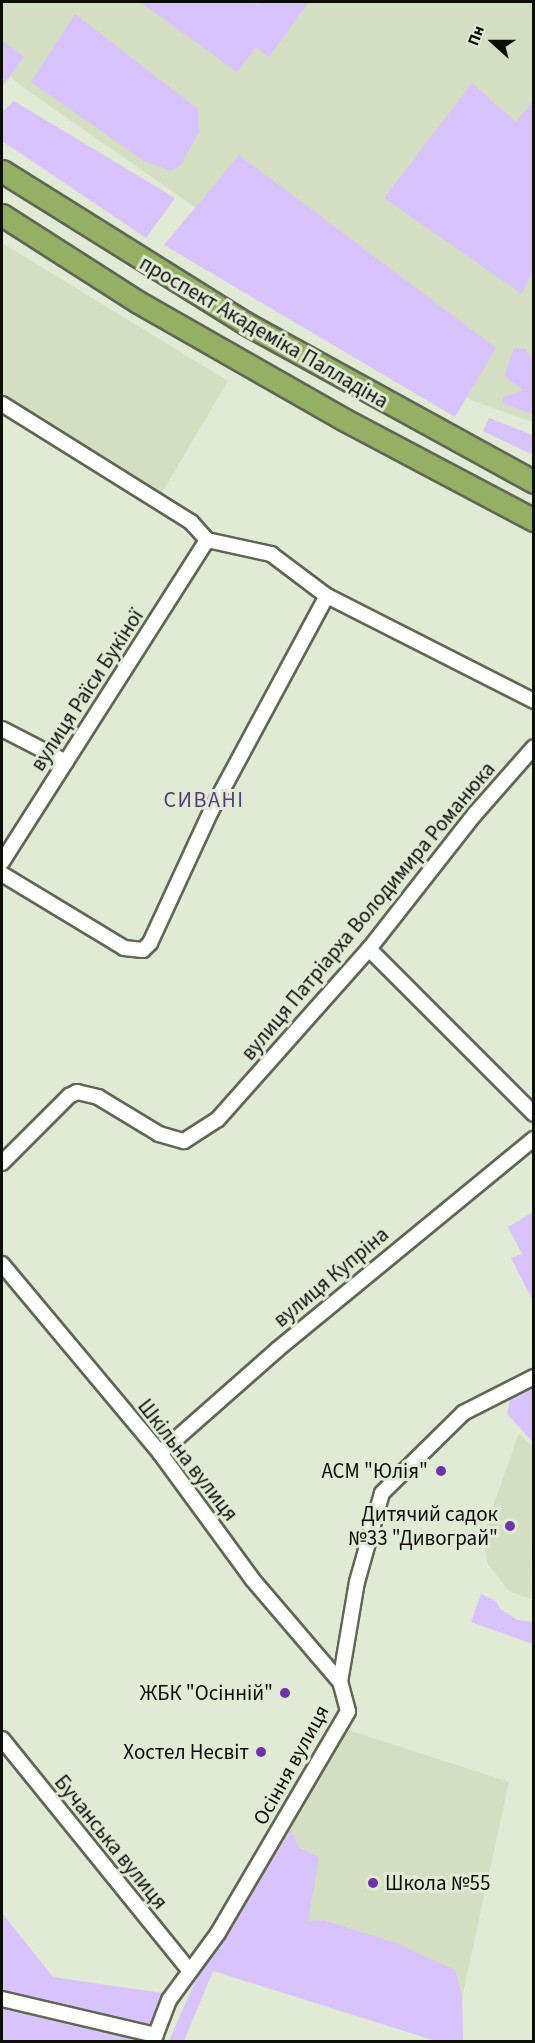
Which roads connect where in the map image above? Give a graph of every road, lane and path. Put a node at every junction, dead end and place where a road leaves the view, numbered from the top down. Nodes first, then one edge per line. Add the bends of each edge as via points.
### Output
1 (2, 171) edge
2 (2, 215) edge
3 (2, 404) edge
4 (534, 482) edge
5 (534, 520) edge
6 (207, 540) junction
7 (327, 596) junction
8 (534, 701) edge
9 (2, 729) edge
10 (534, 747) edge
11 (66, 762) junction
12 (2, 861) edge
13 (2, 874) edge
14 (369, 949) junction
15 (534, 1114) edge
16 (534, 1139) edge
17 (2, 1163) edge
18 (2, 1264) edge
19 (534, 1377) edge
20 (160, 1453) junction
21 (340, 1682) junction
22 (2, 1742) edge
23 (189, 1970) junction
24 (2, 1999) edge
25 (155, 2038) edge

1 - 4 highway, проспект Академіка Палладіна via 245,323
2 - 5 highway, проспект Академіка Палладіна via 138,302 345,420
3 - 6 street via 191,522
6 - 7 street via 271,554
6 - 11 street, вулиця Раїси Букіної
7 - 8 street
7 - 13 street via 211,811 143,951 124,948
9 - 11 street
10 - 14 street, вулиця Патріарха Володимира Романюка via 475,814
11 - 12 street, вулиця Раїси Букіної
14 - 15 street
14 - 17 street, вулиця Патріарха Володимира Романюка via 218,1119 195,1137 184,1141 171,1138 98,1098 77,1092
16 - 20 street, вулиця Купріна via 278,1349
18 - 20 street, Шкільна вулиця
19 - 21 street, Осіння вулиця via 463,1413 382,1493 357,1582
20 - 21 street, Шкільна вулиця via 254,1580
21 - 23 street, Осіння вулиця via 348,1711 218,1933
22 - 23 street, Бучанська вулиця
23 - 25 street, Осіння вулиця via 169,2000
24 - 25 street

